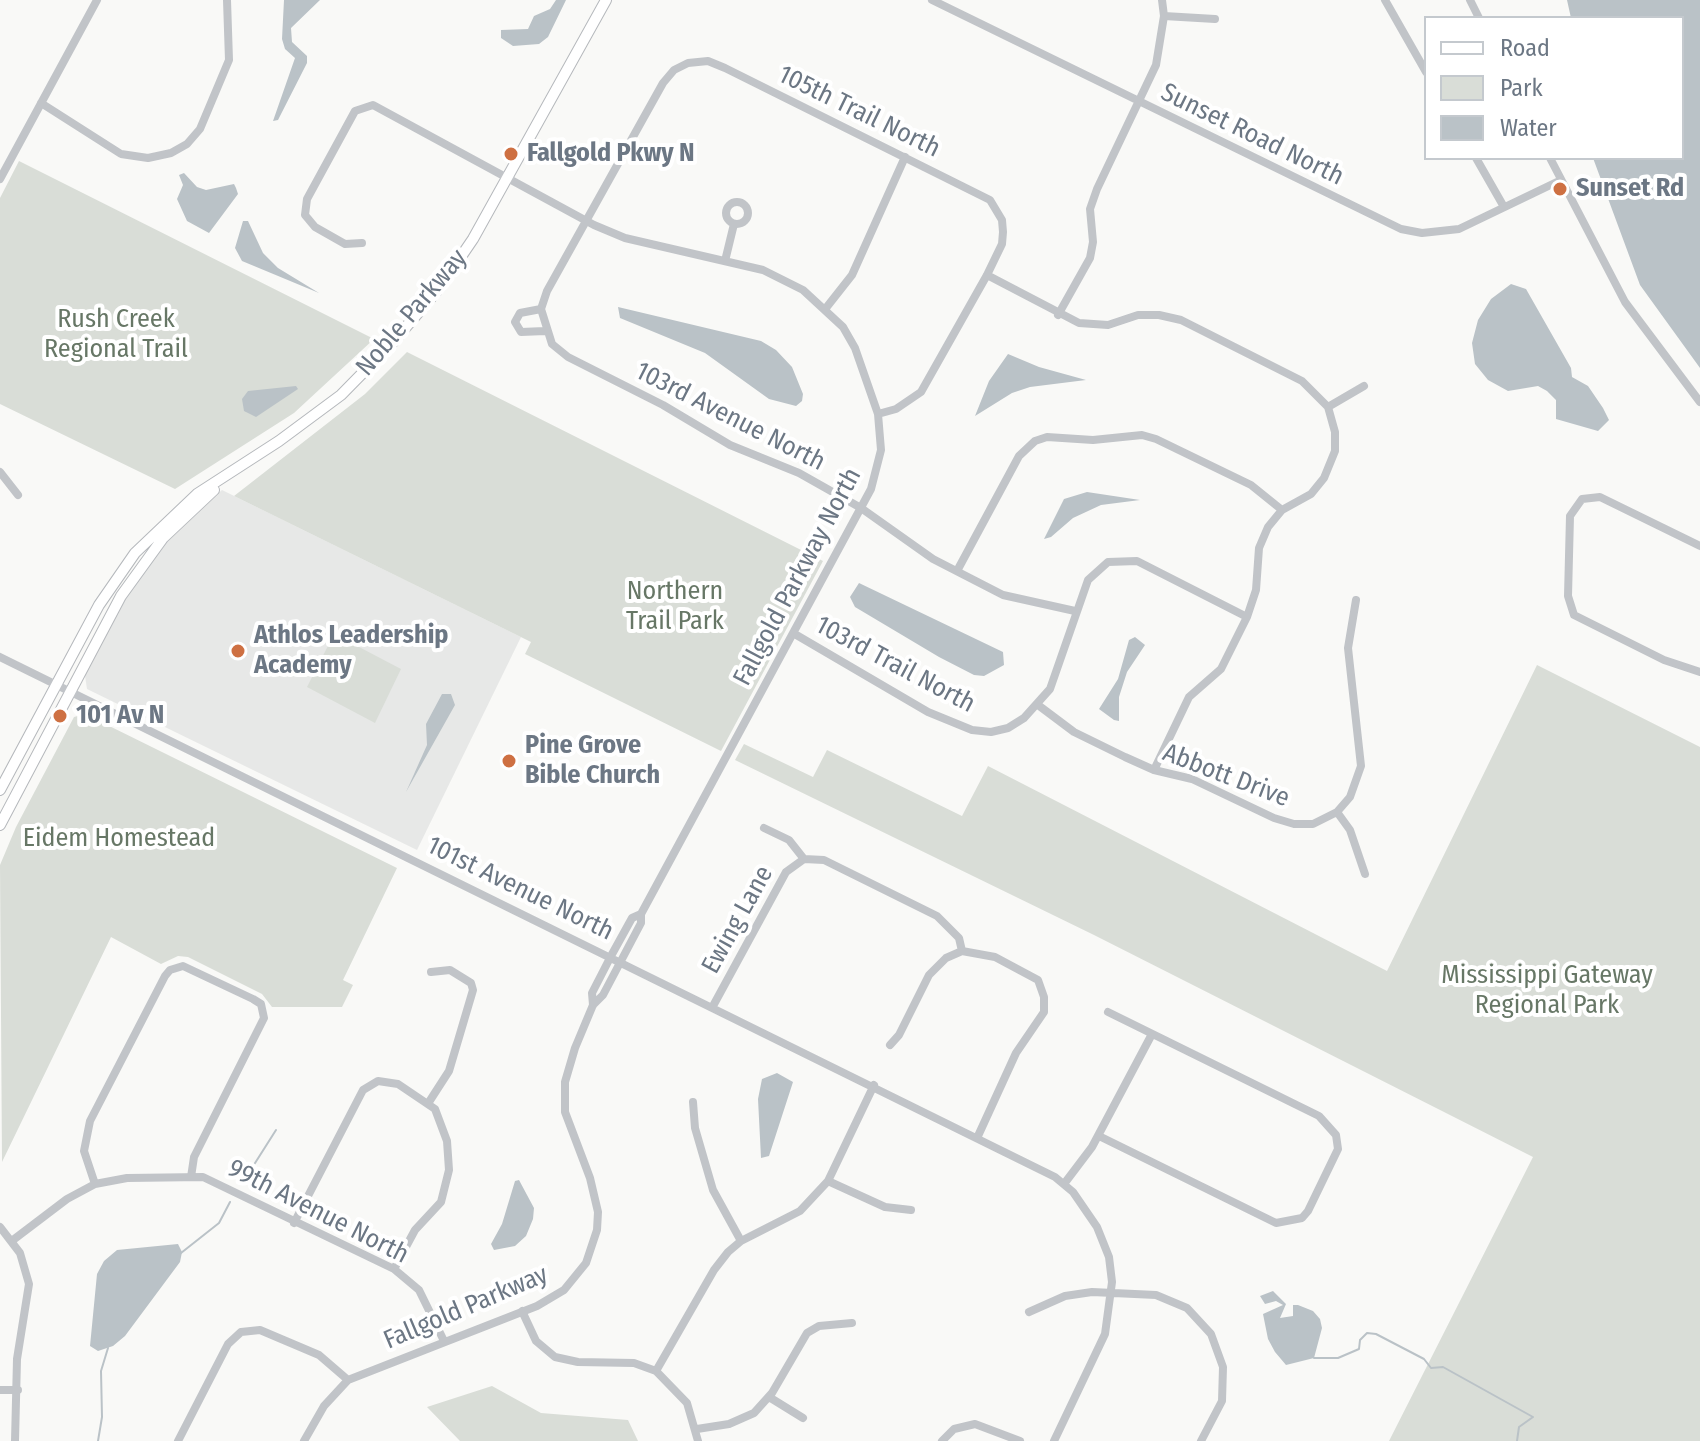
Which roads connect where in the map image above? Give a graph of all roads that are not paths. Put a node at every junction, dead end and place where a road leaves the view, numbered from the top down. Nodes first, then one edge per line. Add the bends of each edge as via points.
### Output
1 (97, 0) edge
2 (227, 0) edge
3 (606, 0) edge
4 (932, 0) edge
5 (1162, 0) edge
6 (1385, 0) edge
7 (1164, 16) junction
8 (1215, 19) dead end
9 (1424, 68) edge
10 (1139, 102) junction
11 (41, 103) junction
12 (905, 157) junction
13 (1477, 160) edge
14 (1551, 160) edge
15 (507, 176) junction
16 (0, 179) edge
17 (1561, 180) junction
18 (1504, 207) junction
19 (586, 220) junction
20 (734, 224) dead end
21 (362, 243) dead end
22 (725, 261) junction
23 (987, 275) junction
24 (826, 308) junction
25 (541, 309) junction
26 (1058, 315) junction
27 (545, 331) junction
28 (1364, 386) dead end
29 (1700, 402) edge
30 (1328, 407) junction
31 (878, 414) junction
32 (246, 463) junction
33 (0, 472) edge
34 (18, 495) dead end
35 (861, 508) junction
36 (1282, 510) junction
37 (1700, 546) edge
38 (957, 571) junction
39 (1356, 600) dead end
40 (1075, 611) junction
41 (1247, 617) junction
42 (793, 633) junction
43 (0, 657) edge
44 (1700, 672) edge
45 (56, 685) junction
46 (69, 691) junction
47 (1038, 705) junction
48 (1154, 770) junction
49 (0, 790) edge
50 (1337, 812) junction
51 (0, 825) edge
52 (764, 828) dead end
53 (804, 859) junction
54 (1365, 874) dead end
55 (641, 914) junction
56 (962, 951) junction
57 (611, 956) junction
58 (621, 960) junction
59 (431, 972) dead end
60 (593, 1005) junction
61 (713, 1006) junction
62 (1108, 1012) dead end
63 (1152, 1034) junction
64 (890, 1045) dead end
65 (874, 1085) junction
66 (429, 1102) junction
67 (693, 1102) dead end
68 (978, 1136) junction
69 (1099, 1136) junction
70 (191, 1177) junction
71 (828, 1181) junction
72 (95, 1184) junction
73 (1064, 1184) junction
74 (911, 1210) dead end
75 (294, 1223) junction
76 (0, 1227) edge
77 (13, 1240) junction
78 (741, 1241) junction
79 (394, 1269) junction
80 (1112, 1293) junction
81 (522, 1311) junction
82 (1029, 1312) dead end
83 (852, 1323) dead end
84 (444, 1341) junction
85 (656, 1371) junction
86 (348, 1380) junction
87 (0, 1390) edge
88 (18, 1390) junction
89 (769, 1397) junction
90 (803, 1418) dead end
91 (697, 1429) junction
92 (15, 1441) edge
93 (178, 1441) edge
94 (304, 1441) edge
95 (698, 1441) edge
96 (942, 1441) edge
97 (1020, 1441) edge
98 (1054, 1441) edge
99 (1201, 1441) edge

1 - 11 street
2 - 11 street via 229,60 200,129 171,153 148,158 121,154
3 - 15 main road, Noble Parkway
4 - 10 street, Sunset Road North
5 - 7 street
6 - 9 street
7 - 8 street
7 - 10 street via 1156,65
10 - 18 street, Sunset Road North via 1401,229 1459,229
10 - 26 street via 1090,209 1090,258
11 - 16 street
12 - 19 street, 105th Trail North via 725,68 708,61 688,63 663,83
12 - 23 street, 105th Trail North via 990,200 1002,220 1002,244
12 - 24 street via 852,275
13 - 18 street
14 - 17 street
15 - 19 street, Fallgold Parkway North
15 - 21 street, Fallgold Parkway North via 407,120 373,105 362,106 307,199 305,215 345,244
15 - 32 main road, Noble Parkway via 451,272 400,335 341,395
17 - 18 street, Sunset Road North
17 - 29 street via 1632,313
19 - 22 street, Fallgold Parkway North via 625,238
19 - 25 street
20 - 22 street
22 - 24 street, Fallgold Parkway North via 783,278
23 - 26 street
23 - 31 street via 921,392
24 - 31 street, Fallgold Parkway North via 855,348
25 - 27 street
25 - 27 street via 520,313 515,322 521,332
26 - 30 street via 1108,325 1138,315 1181,320 1302,381
27 - 35 street, 103rd Avenue North via 568,357 730,445 799,473
28 - 30 street
30 - 36 street via 1335,432 1330,466 1311,494
31 - 35 street, Fallgold Parkway North via 878,469
32 - 45 main road, Noble Parkway via 184,504 135,553 105,595
32 - 46 main road, Noble Parkway via 155,548 113,609
33 - 34 street
35 - 38 street, 103rd Avenue North via 915,550
35 - 42 street, Fallgold Parkway North
36 - 38 street via 1251,485 1156,439 1047,437 1019,456
36 - 41 street via 1259,548 1256,590
37 - 44 street via 1600,497 1582,499 1570,516 1568,596 1574,615
38 - 40 street, 103rd Avenue North via 1003,595
39 - 50 street via 1348,648 1361,766 1350,797
40 - 41 street, 103rd Trail North via 1096,570 1121,560 1150,567
40 - 47 street, 103rd Trail North via 1058,669
41 - 48 street via 1221,669 1189,697
42 - 47 street, 103rd Trail North via 928,712 972,730 1008,728
42 - 55 street, Fallgold Parkway North
43 - 45 street, 101st Avenue North
45 - 46 street, 101st Avenue North
45 - 49 main road, Noble Parkway
46 - 51 main road, Noble Parkway
46 - 57 street, 101st Avenue North
47 - 48 street, Abbott Drive via 1074,732
48 - 50 street, Abbott Drive via 1192,779 1294,824 1313,824
50 - 54 street via 1350,830
52 - 53 street via 789,840
53 - 56 street via 824,860 937,916 959,938
53 - 61 street, Ewing Lane via 786,872
55 - 57 street, Fallgold Parkway North via 632,918
55 - 58 street, Fallgold Parkway North
56 - 64 street via 929,975
56 - 68 street via 1007,962 1028,972 1042,988 1044,1012 1016,1053
57 - 58 street, 101st Avenue North
57 - 60 street, Fallgold Parkway North via 592,993
58 - 60 street, Fallgold Parkway North
58 - 61 street, 101st Avenue North
59 - 66 street via 450,970 473,990 449,1071
60 - 81 street, Fallgold Parkway via 563,1097 596,1195 597,1230 577,1278 550,1300
61 - 65 street, 101st Avenue North
62 - 63 street
63 - 69 street
63 - 69 street via 1330,1125 1338,1149 1319,1194 1302,1218 1276,1223
65 - 68 street, 101st Avenue North
65 - 71 street
66 - 75 street via 389,1081 363,1090
66 - 79 street via 447,1141 445,1191
67 - 78 street via 713,1190
68 - 73 street, 101st Avenue North
69 - 73 street
70 - 72 street, 99th Avenue North
70 - 72 street via 194,1157 264,1018 261,1004 183,966 165,976 86,1130 84,1151
70 - 75 street, 99th Avenue North via 210,1180
71 - 74 street via 885,1207
71 - 78 street via 789,1219
72 - 77 street, 99th Avenue North
73 - 80 street, 101st Avenue North via 1102,1237
75 - 79 street, 99th Avenue North
76 - 77 street
77 - 88 street via 29,1284 17,1359
78 - 85 street via 714,1270
79 - 84 street, 99th Avenue North via 419,1290
80 - 82 street via 1065,1296
80 - 98 street, 101st Avenue North via 1105,1334
80 - 99 street via 1172,1300 1211,1334 1225,1384 1218,1414
81 - 84 street, Fallgold Parkway
81 - 85 street via 536,1341 555,1357 622,1361
83 - 89 street via 819,1326 807,1333
84 - 86 street, Fallgold Parkway
85 - 91 street via 687,1403
86 - 93 street via 307,1350 260,1330 241,1332 228,1344
86 - 94 street, Fallgold Parkway via 324,1406
87 - 88 street
88 - 92 street
89 - 90 street
89 - 91 street via 742,1420
91 - 95 street
96 - 97 street via 954,1429 975,1424

